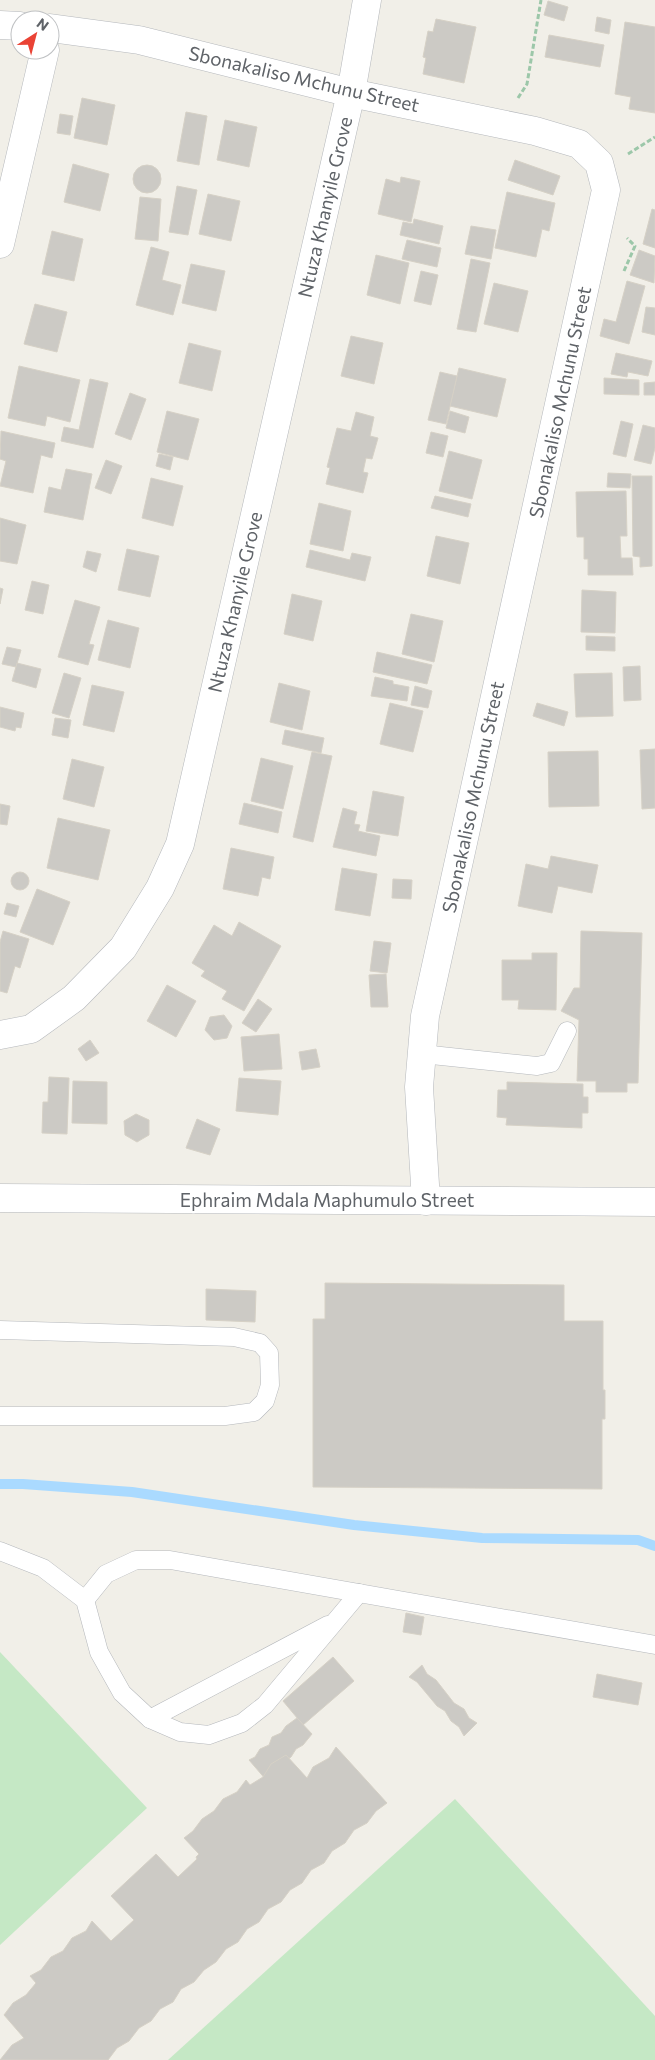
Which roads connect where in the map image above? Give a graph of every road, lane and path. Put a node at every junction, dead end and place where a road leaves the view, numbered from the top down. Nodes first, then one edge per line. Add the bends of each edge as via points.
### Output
1 (367, 0) edge
2 (541, 0) edge
3 (60, 29) edge
4 (43, 60) edge
5 (351, 93) junction
6 (503, 124) junction
7 (0, 244) edge
8 (567, 1031) dead end
9 (0, 1035) edge
10 (422, 1054) junction
11 (0, 1198) edge
12 (426, 1201) junction
13 (655, 1202) edge
14 (0, 1330) edge
15 (0, 1416) edge
16 (0, 1551) edge
17 (358, 1593) junction
18 (85, 1600) junction
19 (337, 1620) junction
20 (655, 1645) edge
21 (150, 1718) junction

1 - 5 street, Ntuza Khanyile Grove
2 - 6 path via 527,84
3 - 5 street, Sbonakaliso Mchunu Street via 139,40
4 - 7 street
5 - 6 street, Sbonakaliso Mchunu Street
5 - 9 street, Ntuza Khanyile Grove via 180,844 160,888 123,948 74,998 31,1030
6 - 10 street, Sbonakaliso Mchunu Street via 579,144 599,163 606,190 425,1016
8 - 10 lane via 551,1063 537,1066
10 - 12 street, Sbonakaliso Mchunu Street via 419,1087
11 - 12 street, Ephraim Mdala Maphumulo Street
12 - 13 street, Ephraim Mdala Maphumulo Street
14 - 15 lane via 234,1337 260,1343 269,1353 270,1385 265,1401 254,1412 225,1416
16 - 18 lane via 42,1568
17 - 18 lane via 170,1560 136,1560 106,1574
17 - 19 lane
17 - 20 lane
18 - 21 lane via 99,1652 122,1693
19 - 21 lane
19 - 21 lane via 265,1705 242,1723 209,1735 180,1732

